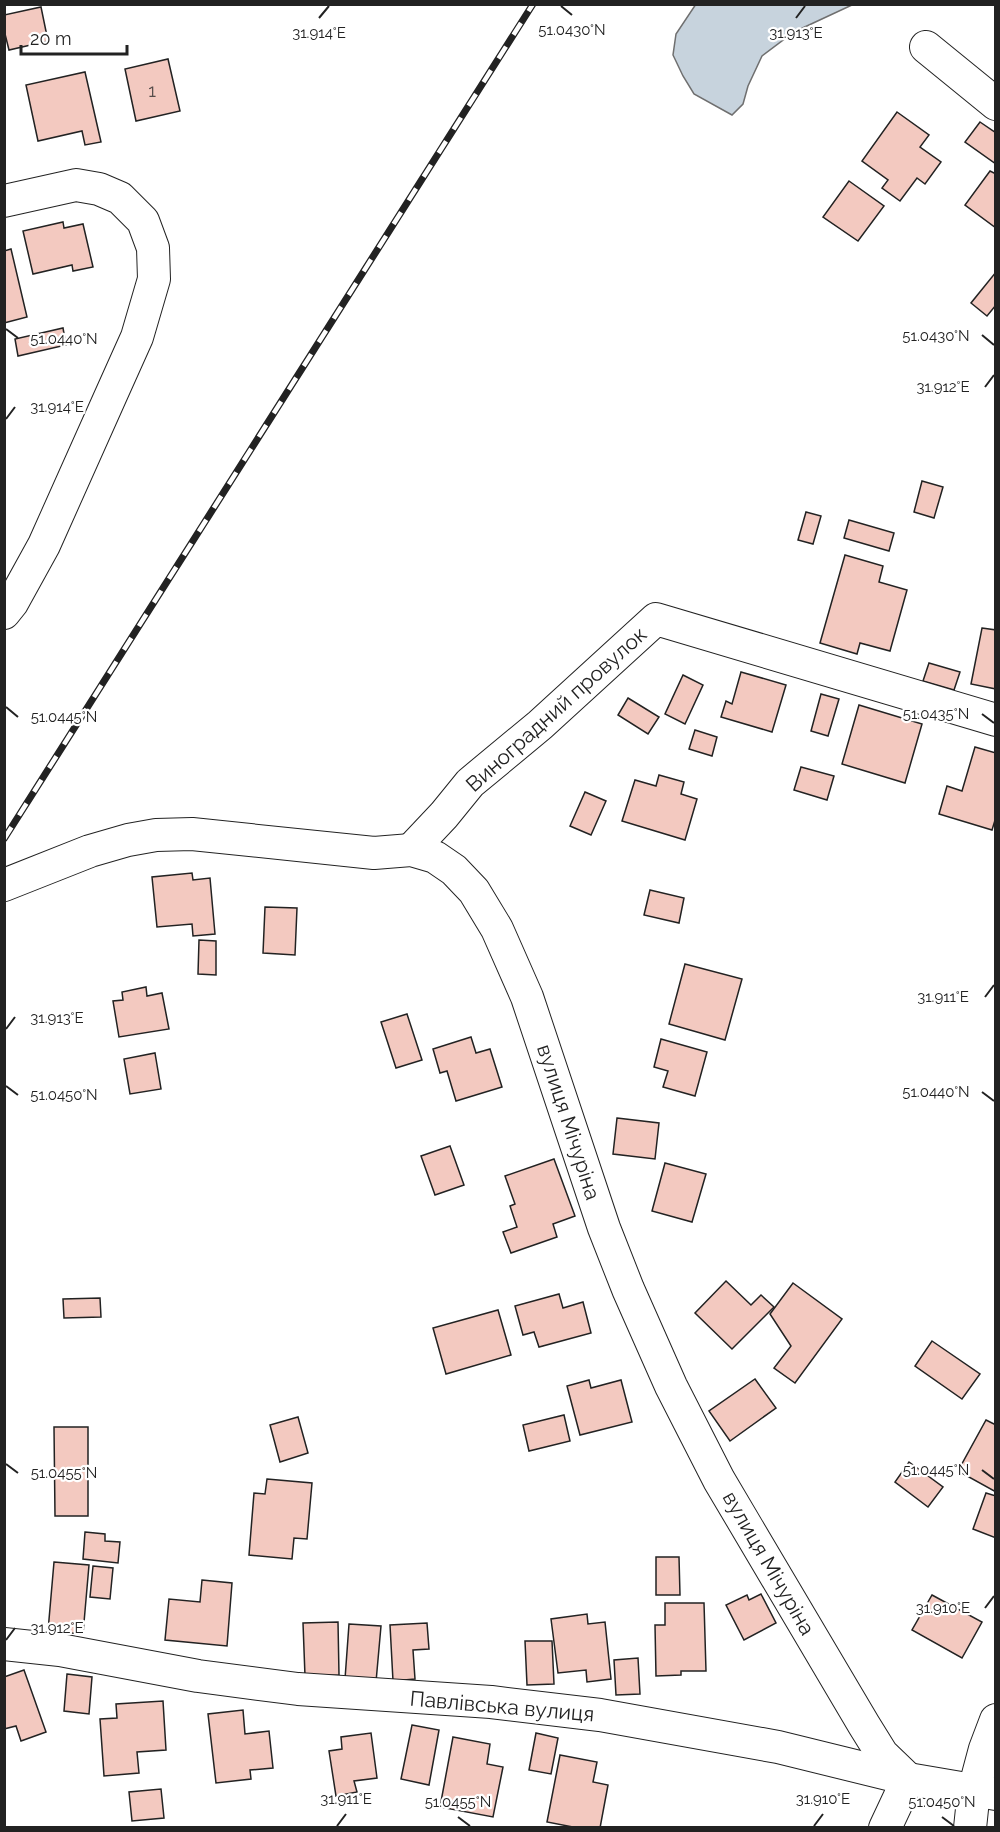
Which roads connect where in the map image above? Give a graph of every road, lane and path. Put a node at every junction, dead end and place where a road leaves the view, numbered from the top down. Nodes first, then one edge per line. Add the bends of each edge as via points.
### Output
1 (926, 47) dead end
2 (996, 104) edge
3 (4, 201) edge
4 (4, 613) edge
5 (996, 720) edge
6 (444, 815) junction
7 (411, 850) junction
8 (454, 870) junction
9 (4, 885) edge
10 (4, 1644) edge
11 (996, 1720) edge
12 (908, 1779) junction
13 (985, 1792) edge
14 (885, 1827) edge
15 (970, 1827) edge

1 - 2 street
3 - 4 street via 76,185 120,198 143,221 153,248 154,279 137,337 44,545
5 - 6 street, Виноградний провулок via 656,619 470,783
6 - 7 street, Виноградний провулок
6 - 8 street via 445,850
7 - 8 street, вулиця Мічуріна via 435,857
7 - 9 street, вулиця Мічуріна via 374,853 192,834 156,835 90,851
8 - 12 street, вулиця Мічуріна via 474,891 497,929 527,997 604,1228 671,1386 719,1480 864,1725 882,1754
10 - 12 street, Павлівська вулиця via 298,1689 492,1702 600,1715 778,1747
11 - 13 street via 985,1749
12 - 13 street, Павлівська вулиця
12 - 14 street
13 - 15 street

